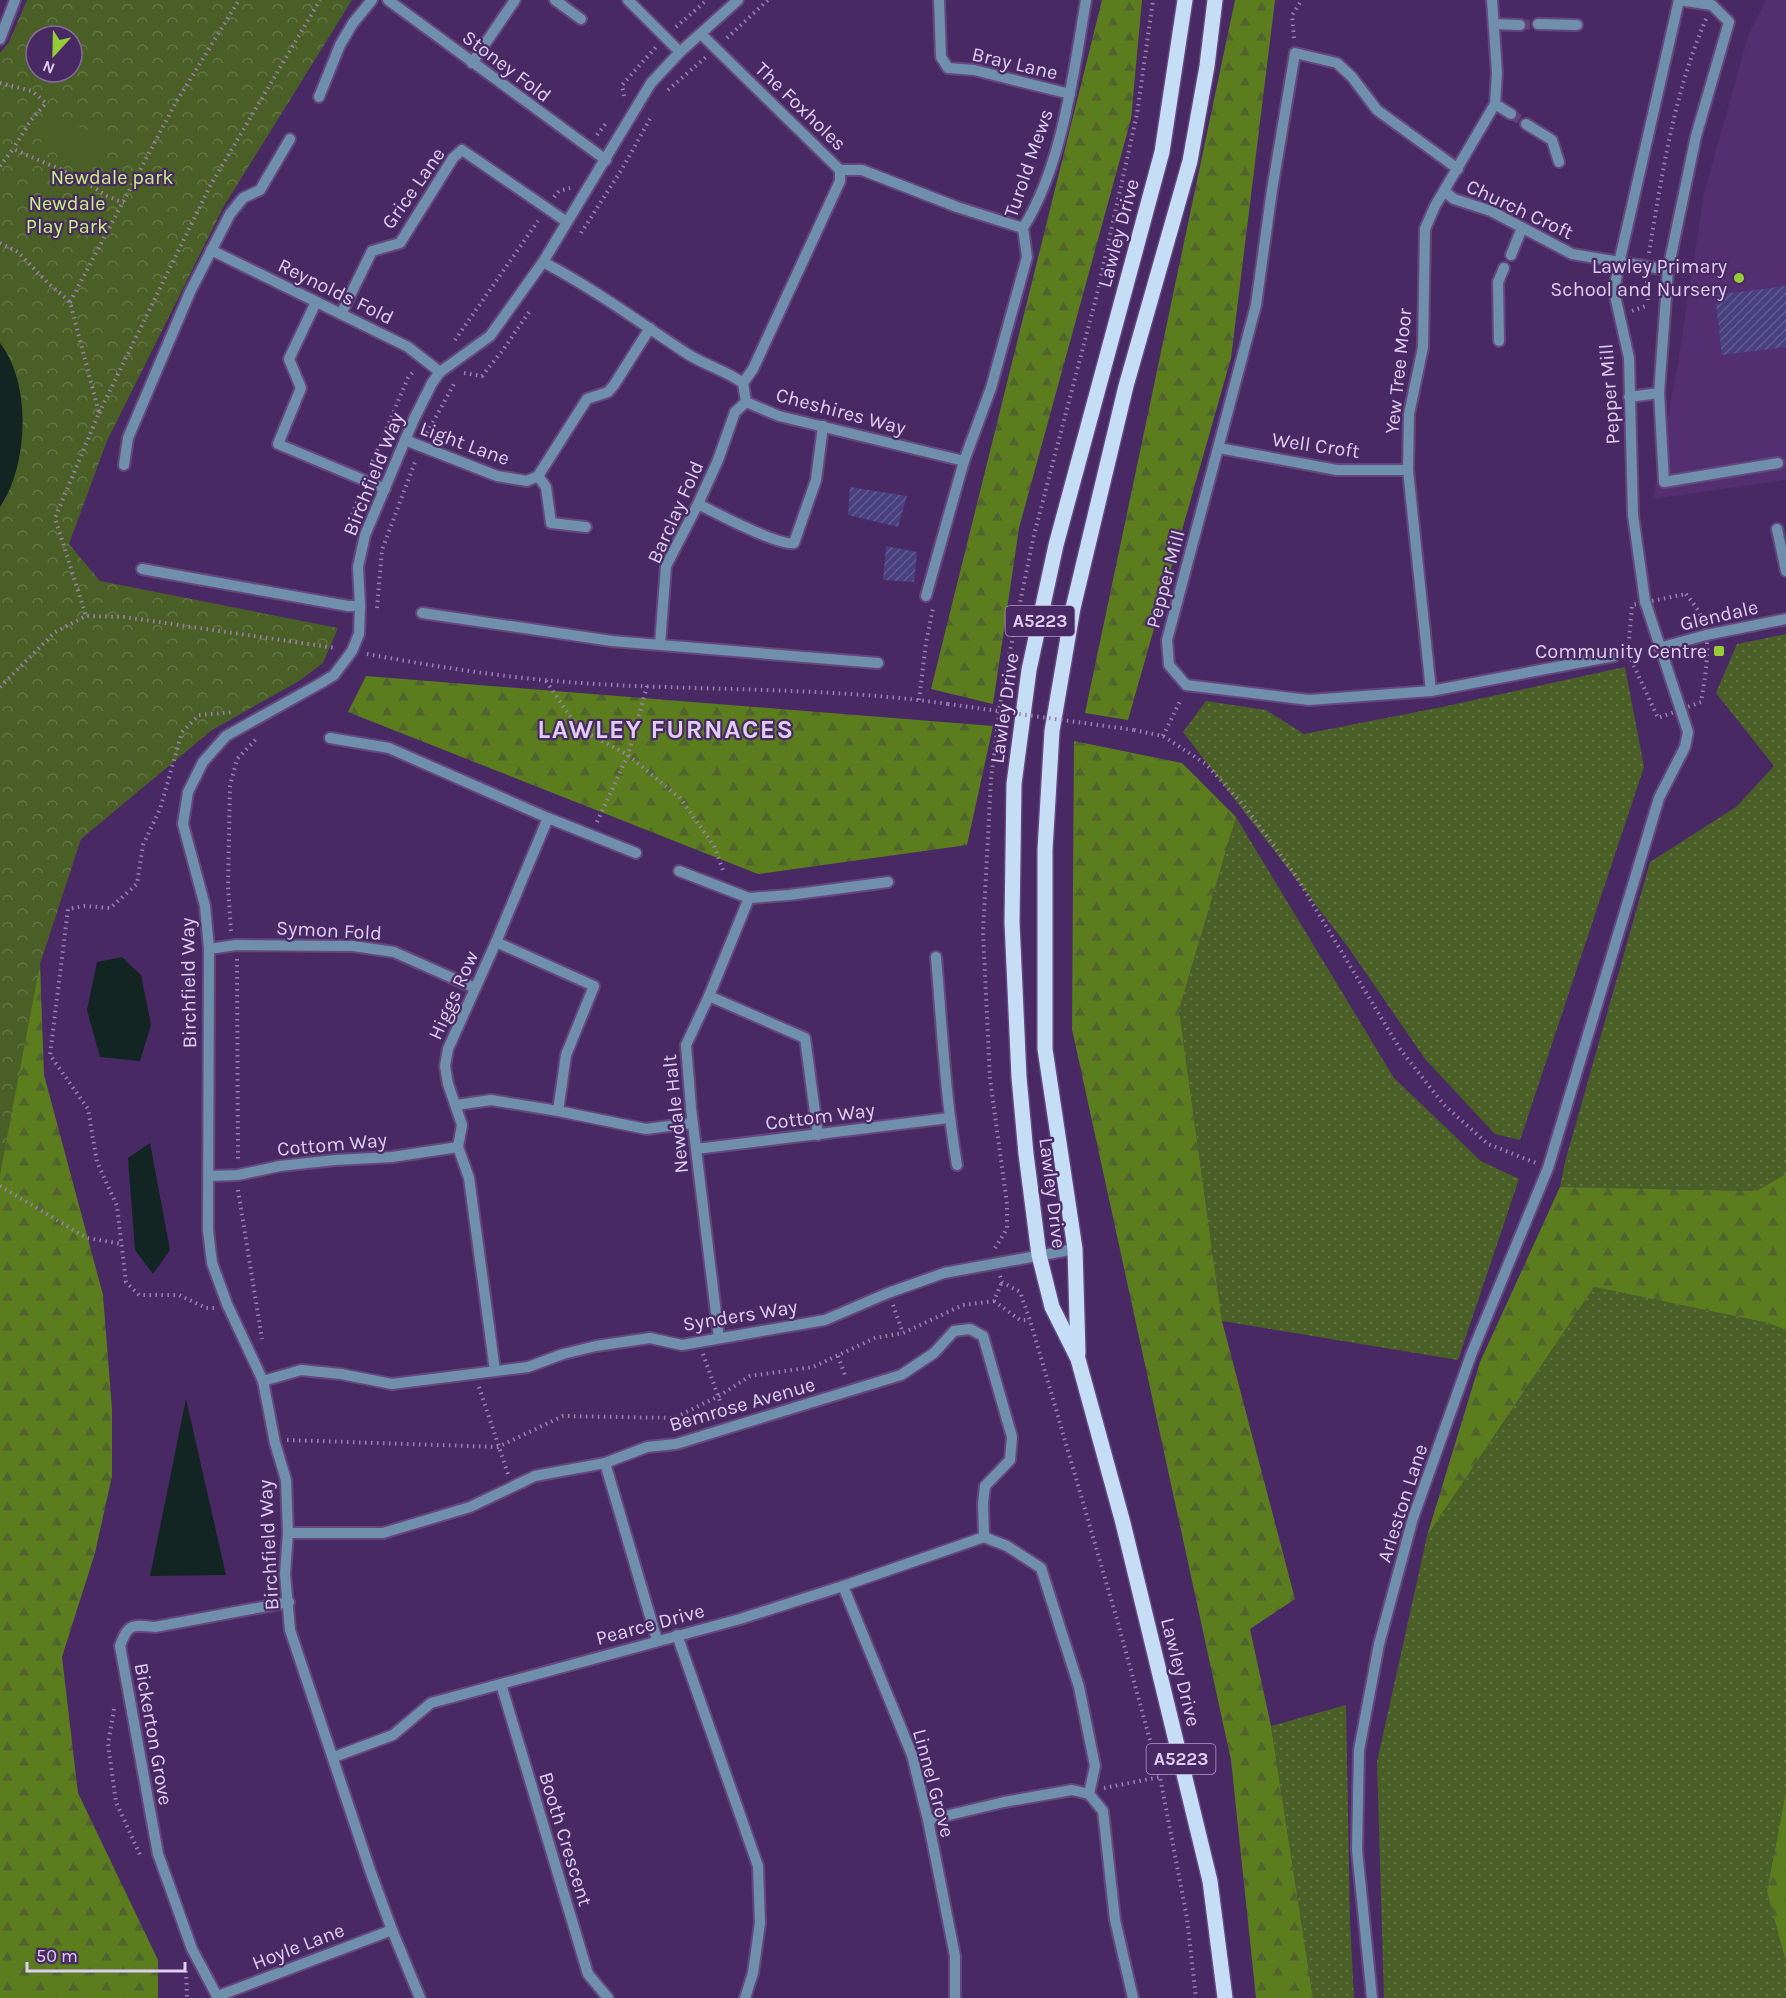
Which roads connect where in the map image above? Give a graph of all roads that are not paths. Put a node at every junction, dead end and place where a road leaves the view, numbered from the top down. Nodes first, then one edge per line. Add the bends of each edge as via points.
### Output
1 (15, 0) edge
2 (372, 0) edge
3 (388, 0) edge
4 (515, 0) edge
5 (555, 0) edge
6 (628, 0) edge
7 (738, 0) edge
8 (939, 0) edge
9 (1086, 0) edge
10 (1185, 0) edge
11 (1215, 0) edge
12 (1492, 0) edge
13 (1679, 0) edge
14 (581, 19) dead end
15 (1494, 24) junction
16 (1520, 24) tunnel mouth
17 (1538, 24) tunnel mouth
18 (1577, 25) dead end
19 (701, 34) junction
20 (0, 39) edge
21 (680, 52) junction
22 (1295, 53) joint
23 (472, 63) junction
24 (1071, 94) junction
25 (319, 97) dead end
26 (1496, 104) junction
27 (1511, 114) tunnel mouth
28 (1526, 124) tunnel mouth
29 (290, 139) dead end
30 (606, 160) junction
31 (1559, 162) dead end
32 (1458, 169) junction
33 (840, 170) junction
34 (1444, 192) junction
35 (567, 222) junction
36 (1023, 228) junction
37 (1522, 228) junction
38 (212, 250) junction
39 (1510, 255) dead end
40 (543, 262) junction
41 (1619, 262) junction
42 (1504, 268) dead end
43 (1668, 270) junction
44 (316, 302) junction
45 (341, 314) junction
46 (650, 328) junction
47 (1499, 341) dead end
48 (440, 372) junction
49 (743, 383) junction
50 (1659, 393) junction
51 (1629, 397) junction
52 (746, 402) junction
53 (823, 426) junction
54 (405, 440) junction
55 (1219, 448) junction
56 (963, 461) junction
57 (1778, 463) dead end
58 (124, 465) dead end
59 (1408, 470) junction
60 (538, 476) junction
61 (385, 489) junction
62 (698, 504) junction
63 (586, 527) dead end
64 (1777, 529) dead end
65 (142, 568) dead end
66 (1786, 571) edge
67 (926, 596) dead end
68 (360, 606) junction
69 (422, 613) dead end
70 (1786, 619) edge
71 (660, 645) junction
72 (1659, 648) junction
73 (1614, 656) dead end
74 (878, 663) dead end
75 (1431, 691) junction
76 (1681, 710) joint
77 (330, 738) dead end
78 (548, 818) junction
79 (636, 853) dead end
80 (679, 872) dead end
81 (888, 882) dead end
82 (749, 898) junction
83 (496, 942) junction
84 (209, 948) junction
85 (936, 957) dead end
86 (475, 988) junction
87 (709, 996) junction
88 (456, 1105) junction
89 (558, 1111) junction
90 (949, 1118) junction
91 (692, 1123) junction
92 (818, 1135) junction
93 (458, 1147) junction
94 (696, 1149) junction
95 (957, 1165) dead end
96 (209, 1176) junction
97 (1075, 1249) junction
98 (1039, 1255) junction
99 (719, 1338) junction
100 (1078, 1359) junction
101 (495, 1371) junction
102 (263, 1381) junction
103 (604, 1463) junction
104 (288, 1533) junction
105 (984, 1537) junction
106 (843, 1586) junction
107 (289, 1602) junction
108 (677, 1635) junction
109 (657, 1640) junction
110 (501, 1684) junction
111 (333, 1756) junction
112 (1089, 1794) junction
113 (928, 1820) junction
114 (392, 1930) junction
115 (218, 1997) edge
116 (420, 1998) edge
117 (608, 1998) edge
118 (746, 1998) edge
119 (955, 1998) edge
120 (1133, 1998) edge
121 (1225, 1998) edge
122 (1371, 1998) edge

1 - 20 street
2 - 25 street via 340,45
3 - 23 street, Stoney Fold
4 - 23 street
5 - 14 street
6 - 21 street
7 - 19 street, Birchfield Way
8 - 24 street, Bray Lane via 941,57 948,68 974,70
9 - 24 street, Turold Mews
10 - 98 main road, Lawley Drive / A5223 via 1162,152 1056,545 1029,670 1014,784 1012,922 1019,1077
11 - 97 main road, Lawley Drive / A5223 via 1190,161 1123,398 1073,608 1052,731 1045,850 1045,1049
12 - 15 street, Yew Tree Moor
13 - 41 street, Pepper Mill
13 - 43 street via 1712,5 1729,22 1696,136
15 - 16 street
15 - 26 street, Yew Tree Moor
17 - 18 street
19 - 21 street, Birchfield Way
19 - 33 street, The Foxholes
21 - 30 street, Birchfield Way via 651,83
22 - 32 street, Church Croft via 1337,63 1377,110
22 - 55 street, Pepper Mill via 1256,305
23 - 30 street, Stoney Fold
24 - 36 street, Turold Mews via 1037,205
26 - 27 street
26 - 32 street, Yew Tree Moor
28 - 31 street via 1552,140
29 - 38 street via 260,190 243,198 230,214
30 - 35 street, Birchfield Way
32 - 34 street, Yew Tree Moor
33 - 36 street, The Foxholes via 862,170
33 - 49 street via 840,181
34 - 37 street, Church Croft
34 - 59 street, Yew Tree Moor via 1425,229 1423,347 1409,414
35 - 40 street, Birchfield Way
35 - 45 street, Grice Lane via 462,150 453,158 400,243 372,251
36 - 56 street, Turold Mews via 1027,257 991,388
37 - 39 street
37 - 41 street, Church Croft via 1572,254
38 - 44 street, Reynolds Fold
38 - 58 street via 128,438
40 - 46 street
40 - 48 street, Birchfield Way via 490,336
41 - 43 street, Church Croft
41 - 51 street, Pepper Mill via 1614,291 1629,358
42 - 47 street via 1498,282
43 - 50 street
44 - 45 street, Reynolds Fold
44 - 61 street via 289,359 301,388 279,444
45 - 48 street, Reynolds Fold via 408,347
46 - 49 street via 689,355
46 - 60 street via 608,392 586,399
48 - 54 street, Birchfield Way
49 - 52 street, Cheshires Way
50 - 51 street
50 - 57 street via 1664,482
51 - 72 street, Pepper Mill via 1633,516 1646,601
52 - 53 street, Cheshires Way via 779,416
52 - 62 street, Barclay Fold via 735,412
53 - 56 street, Cheshires Way
53 - 62 street via 816,480 795,543 775,540
54 - 60 street, Light Lane via 497,476 527,481
54 - 61 street, Birchfield Way
55 - 59 street, Well Croft via 1337,470
55 - 75 street, Pepper Mill via 1167,640 1169,665 1186,685 1309,700
56 - 67 street, Turold Mews
59 - 75 street, Yew Tree Moor
60 - 63 street via 546,487 551,523
61 - 68 street, Birchfield Way via 360,556
62 - 71 street, Barclay Fold via 666,566
64 - 66 street
65 - 68 street
68 - 84 street, Birchfield Way via 359,634 334,675 226,736 203,762 188,792 183,824 205,906
69 - 71 street
70 - 72 street, Glendale
71 - 74 street
72 - 76 street, Pepper Mill
73 - 75 street
76 - 122 street, Arleston Lane via 1688,732 1685,747 1659,798 1548,1168 1471,1355 1421,1496 1379,1644 1359,1750 1358,1794 1357,1850
77 - 78 street via 389,748
78 - 79 street
78 - 83 street, Higgs Row
80 - 82 street
81 - 82 street
82 - 87 street, Newdale Halt
83 - 86 street, Higgs Row
83 - 89 street via 594,986 566,1055
84 - 86 street, Symon Fold via 353,945 394,952
84 - 96 street, Birchfield Way
85 - 90 street
86 - 88 street, Higgs Row via 448,1049 445,1066
87 - 91 street, Newdale Halt via 686,1045
87 - 92 street via 805,1038
88 - 89 street via 491,1100
88 - 93 street, Higgs Row via 462,1125
89 - 91 street via 646,1129
90 - 92 street, Cottom Way
90 - 95 street
91 - 94 street, Newdale Halt
92 - 94 street, Cottom Way
93 - 96 street, Cottom Way
93 - 101 street, Higgs Row via 469,1178
94 - 99 street, Newdale Halt
96 - 102 street, Birchfield Way via 212,1263
97 - 98 street, Synders Way
97 - 100 main road, Lawley Drive / A5223
98 - 99 street, Synders Way via 944,1273 825,1320
98 - 100 main road, Lawley Drive / A5223 via 1052,1308
99 - 101 street, Synders Way via 682,1345 650,1338 596,1346 528,1367
100 - 121 main road, Lawley Drive / A5223 via 1123,1523 1210,1881
101 - 102 street, Synders Way via 392,1384 301,1370
102 - 104 street, Birchfield Way via 286,1480
103 - 104 street, Bemrose Avenue via 535,1476 470,1506 383,1533
103 - 105 street, Bemrose Avenue via 647,1447 676,1444 901,1375 934,1353 954,1330 970,1329 983,1336 1012,1437 1010,1461 985,1486
103 - 109 street
104 - 107 street, Birchfield Way via 285,1574
105 - 106 street, Pearce Drive
105 - 112 street via 1007,1546 1041,1568 1079,1687 1095,1766
106 - 108 street, Pearce Drive
106 - 113 street, Linnel Grove via 912,1755
107 - 111 street, Birchfield Way via 290,1630
107 - 115 street, Bickerton Grove via 155,1627 134,1625 125,1631 120,1646 158,1854 192,1948
108 - 109 street, Pearce Drive
108 - 118 street via 758,1866 760,1923
109 - 110 street, Pearce Drive
110 - 111 street, Pearce Drive via 431,1703 393,1735
110 - 117 street, Booth Crescent via 588,1974
111 - 114 street, Birchfield Way
112 - 113 street via 1072,1790
112 - 120 street via 1103,1811 1115,1920
113 - 119 street, Linnel Grove via 955,1956
114 - 115 street, Hoyle Lane
114 - 116 street, Birchfield Way

